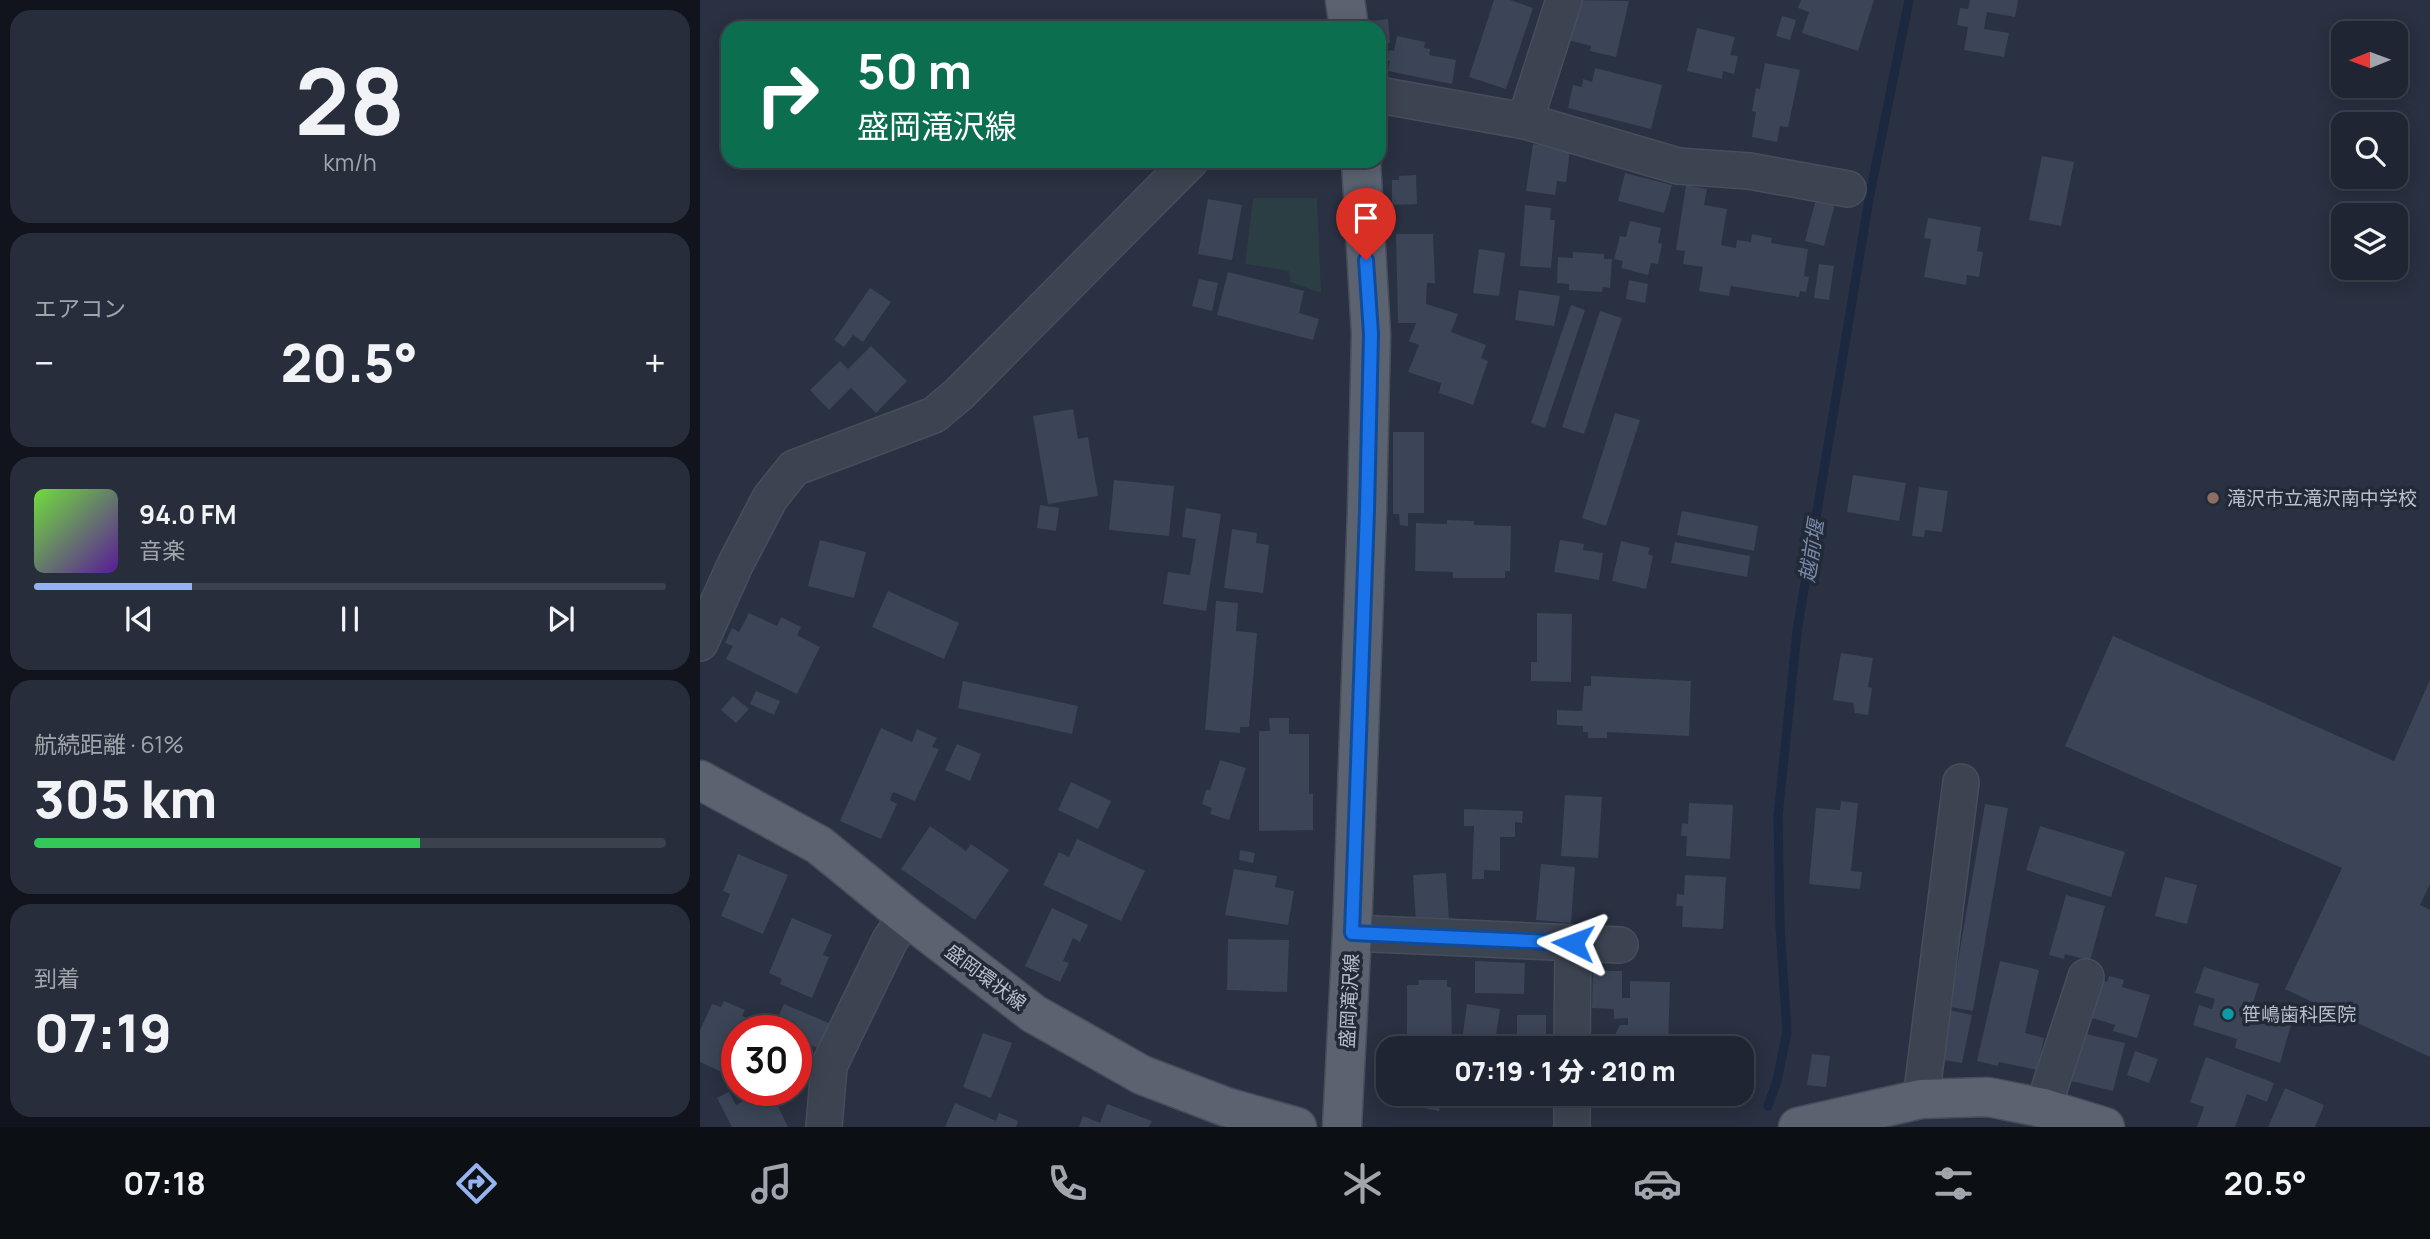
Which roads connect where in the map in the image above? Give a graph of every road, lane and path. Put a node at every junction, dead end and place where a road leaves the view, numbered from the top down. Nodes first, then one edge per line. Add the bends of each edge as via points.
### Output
1 (1345, 0) edge
2 (1564, 0) edge
3 (1348, 21) edge
4 (1386, 96) edge
5 (1525, 121) junction
6 (1183, 168) edge
7 (1361, 168) edge
8 (1848, 189) dead end
9 (700, 643) edge
10 (700, 780) edge
11 (1961, 782) dead end
12 (905, 916) junction
13 (1352, 933) junction
14 (1573, 943) junction
15 (1620, 945) dead end
16 (2086, 977) dead end
17 (1572, 1036) edge
18 (1922, 1099) junction
19 (1572, 1106) edge
20 (2043, 1108) junction
21 (824, 1127) edge
22 (1297, 1127) edge
23 (1342, 1127) edge
24 (1572, 1127) edge
25 (1798, 1127) edge
26 (2105, 1127) edge

1 - 3 main road
2 - 5 street
4 - 5 street
5 - 8 street via 1678,166 1749,171
6 - 9 street via 934,415 794,468 770,498
7 - 13 main road, 盛岡滝沢線 via 1371,334
10 - 12 main road, 盛岡環状線 via 819,845
11 - 18 street
12 - 21 street via 830,1066
12 - 22 main road, 盛岡環状線 via 1034,1014 1142,1075 1226,1107
13 - 14 street
13 - 23 main road, 盛岡滝沢線
14 - 15 street
14 - 17 street
16 - 20 street
18 - 20 main road via 1988,1097
18 - 25 main road
19 - 24 street
20 - 26 main road

